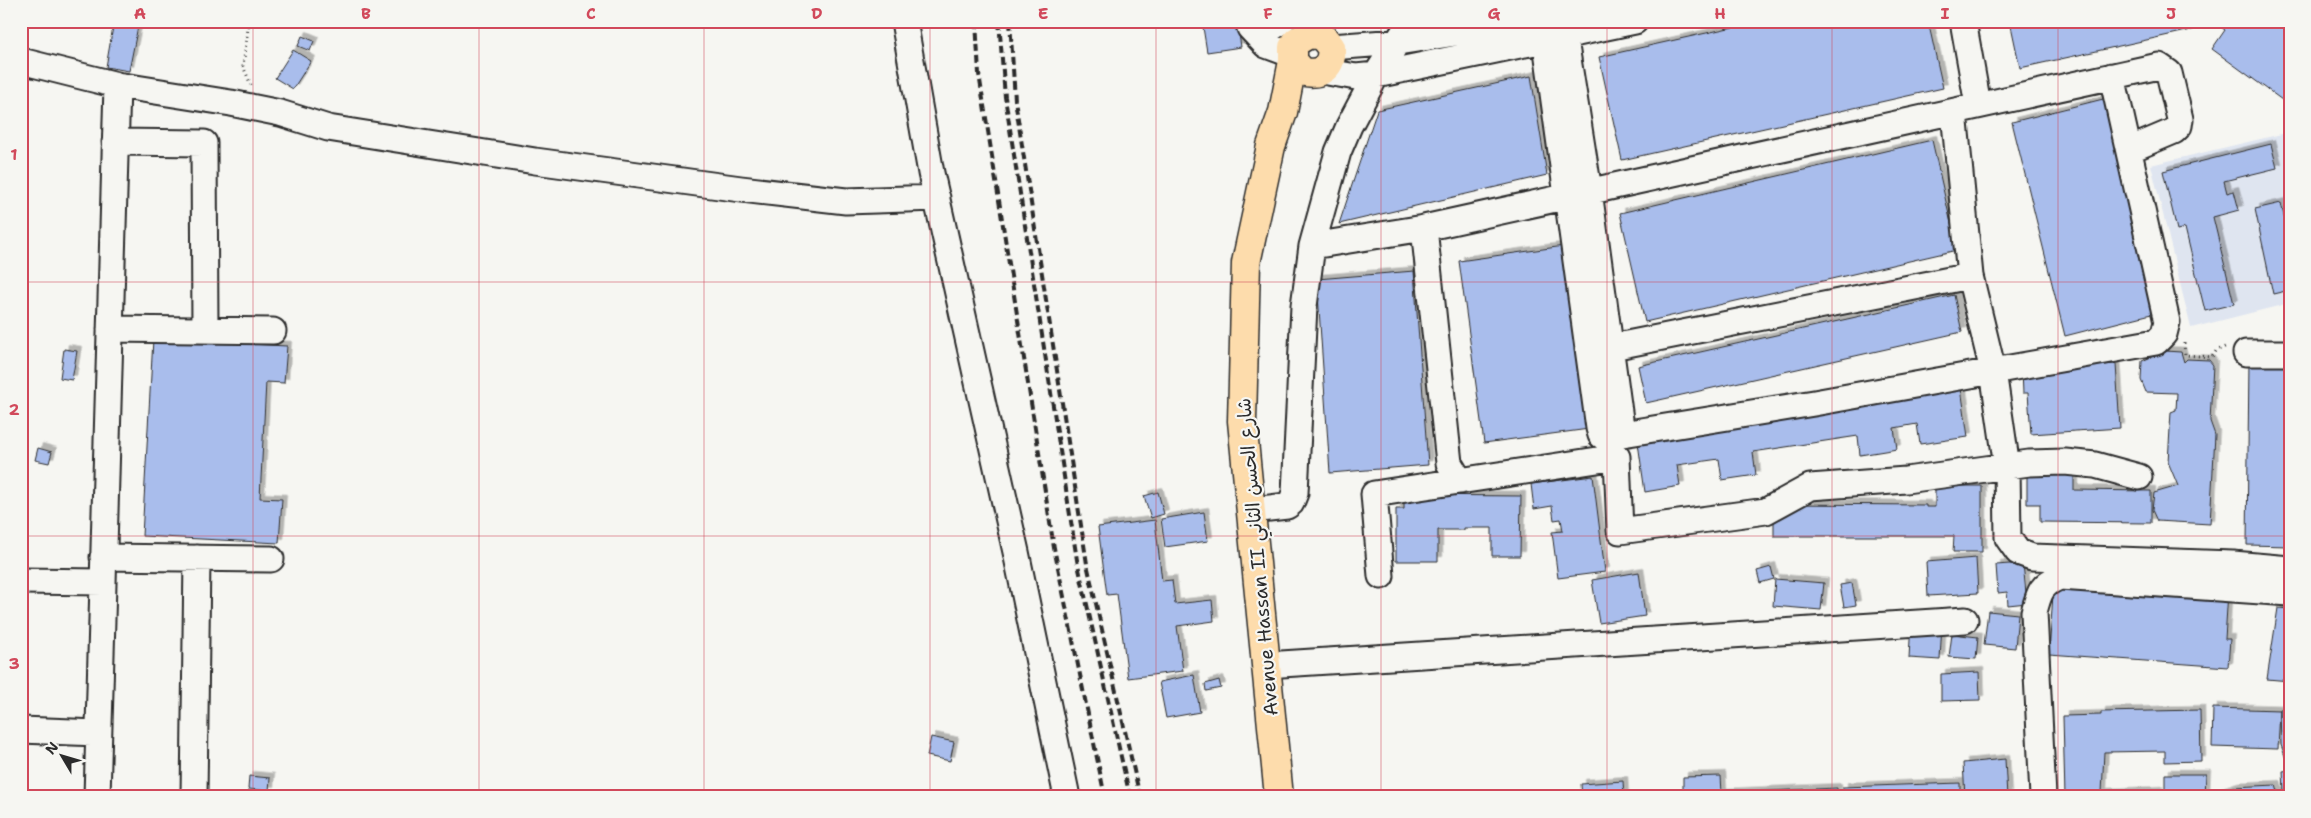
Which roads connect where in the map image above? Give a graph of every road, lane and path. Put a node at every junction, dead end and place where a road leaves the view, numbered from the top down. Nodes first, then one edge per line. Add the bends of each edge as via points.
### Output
1 (249, 21) edge
2 (904, 21) edge
3 (1282, 21) edge
4 (1411, 21) edge
5 (1531, 21) edge
6 (1635, 21) edge
7 (1964, 21) edge
8 (1249, 25) edge
9 (1554, 30) edge
10 (1398, 42) junction
11 (1316, 47) edge
12 (21, 61) edge
13 (1376, 75) junction
14 (2112, 76) junction
15 (117, 85) junction
16 (254, 90) dead end
17 (1978, 105) junction
18 (1954, 112) junction
19 (116, 142) junction
20 (2129, 150) junction
21 (1578, 194) junction
22 (937, 198) junction
23 (1424, 228) junction
24 (1312, 246) junction
25 (1970, 276) junction
26 (110, 329) junction
27 (205, 330) junction
28 (273, 330) dead end
29 (2164, 334) junction
30 (1612, 347) junction
31 (2246, 353) joint
32 (2290, 353) edge
33 (1588, 355) junction
34 (1993, 370) junction
35 (1622, 434) junction
36 (2006, 467) junction
37 (2139, 477) dead end
38 (1460, 481) junction
39 (1252, 510) junction
40 (103, 557) junction
41 (197, 558) junction
42 (271, 558) dead end
43 (2290, 569) edge
44 (1381, 576) dead end
45 (21, 581) edge
46 (103, 582) junction
47 (2290, 593) edge
48 (1965, 620) dead end
49 (1266, 665) junction
50 (21, 730) edge
51 (98, 733) junction
52 (96, 797) edge
53 (194, 797) edge
54 (1067, 797) edge
55 (1279, 797) edge
56 (2043, 797) edge

1 - 16 path via 243,66
2 - 22 street
3 - 8 street via 1270,29
4 - 10 street
5 - 10 street
6 - 9 street
7 - 17 street
8 - 11 street via 1266,45
9 - 13 street
9 - 21 street
10 - 11 street
10 - 13 street
11 - 13 street via 1356,77
11 - 39 main road, Avenue Hassan II شارع الحسن الثاني via 1283,112 1271,146 1246,263 1242,422
12 - 15 street
13 - 24 street via 1359,103 1338,152
14 - 17 street
14 - 20 street
14 - 20 street via 2159,66 2166,69 2180,119 2174,131
15 - 19 street
15 - 22 street via 231,103 280,113 328,128 535,161 846,201
17 - 18 street
18 - 21 street
18 - 25 street
19 - 26 street
19 - 27 street via 204,144
20 - 29 street via 2167,322
21 - 23 street
21 - 30 street
21 - 33 street
22 - 54 street
23 - 24 street
23 - 38 street via 1449,463
24 - 39 street via 1304,306 1295,493 1287,506
25 - 30 street
25 - 34 street
26 - 27 street
26 - 40 street
27 - 28 street
29 - 31 path via 2183,340 2185,355 2212,357 2225,346
29 - 34 street via 2156,342
30 - 33 street
30 - 35 street
31 - 32 street
33 - 35 street via 1600,434 1608,437
34 - 35 street
34 - 36 street
36 - 37 street via 2065,462 2095,465
36 - 38 street via 1810,488 1766,512 1620,530 1617,457
36 - 43 street via 2008,538 2018,552 2032,557
38 - 44 street via 1374,494
39 - 49 main road, Avenue Hassan II شارع الحسن الثاني
40 - 41 street
40 - 46 street
41 - 42 street
41 - 53 street
45 - 46 street
46 - 51 street
47 - 56 street via 2060,577 2049,581 2040,589 2034,612
48 - 49 street
49 - 55 main road, Avenue Hassan II شارع الحسن الثاني
50 - 51 street
51 - 52 street

